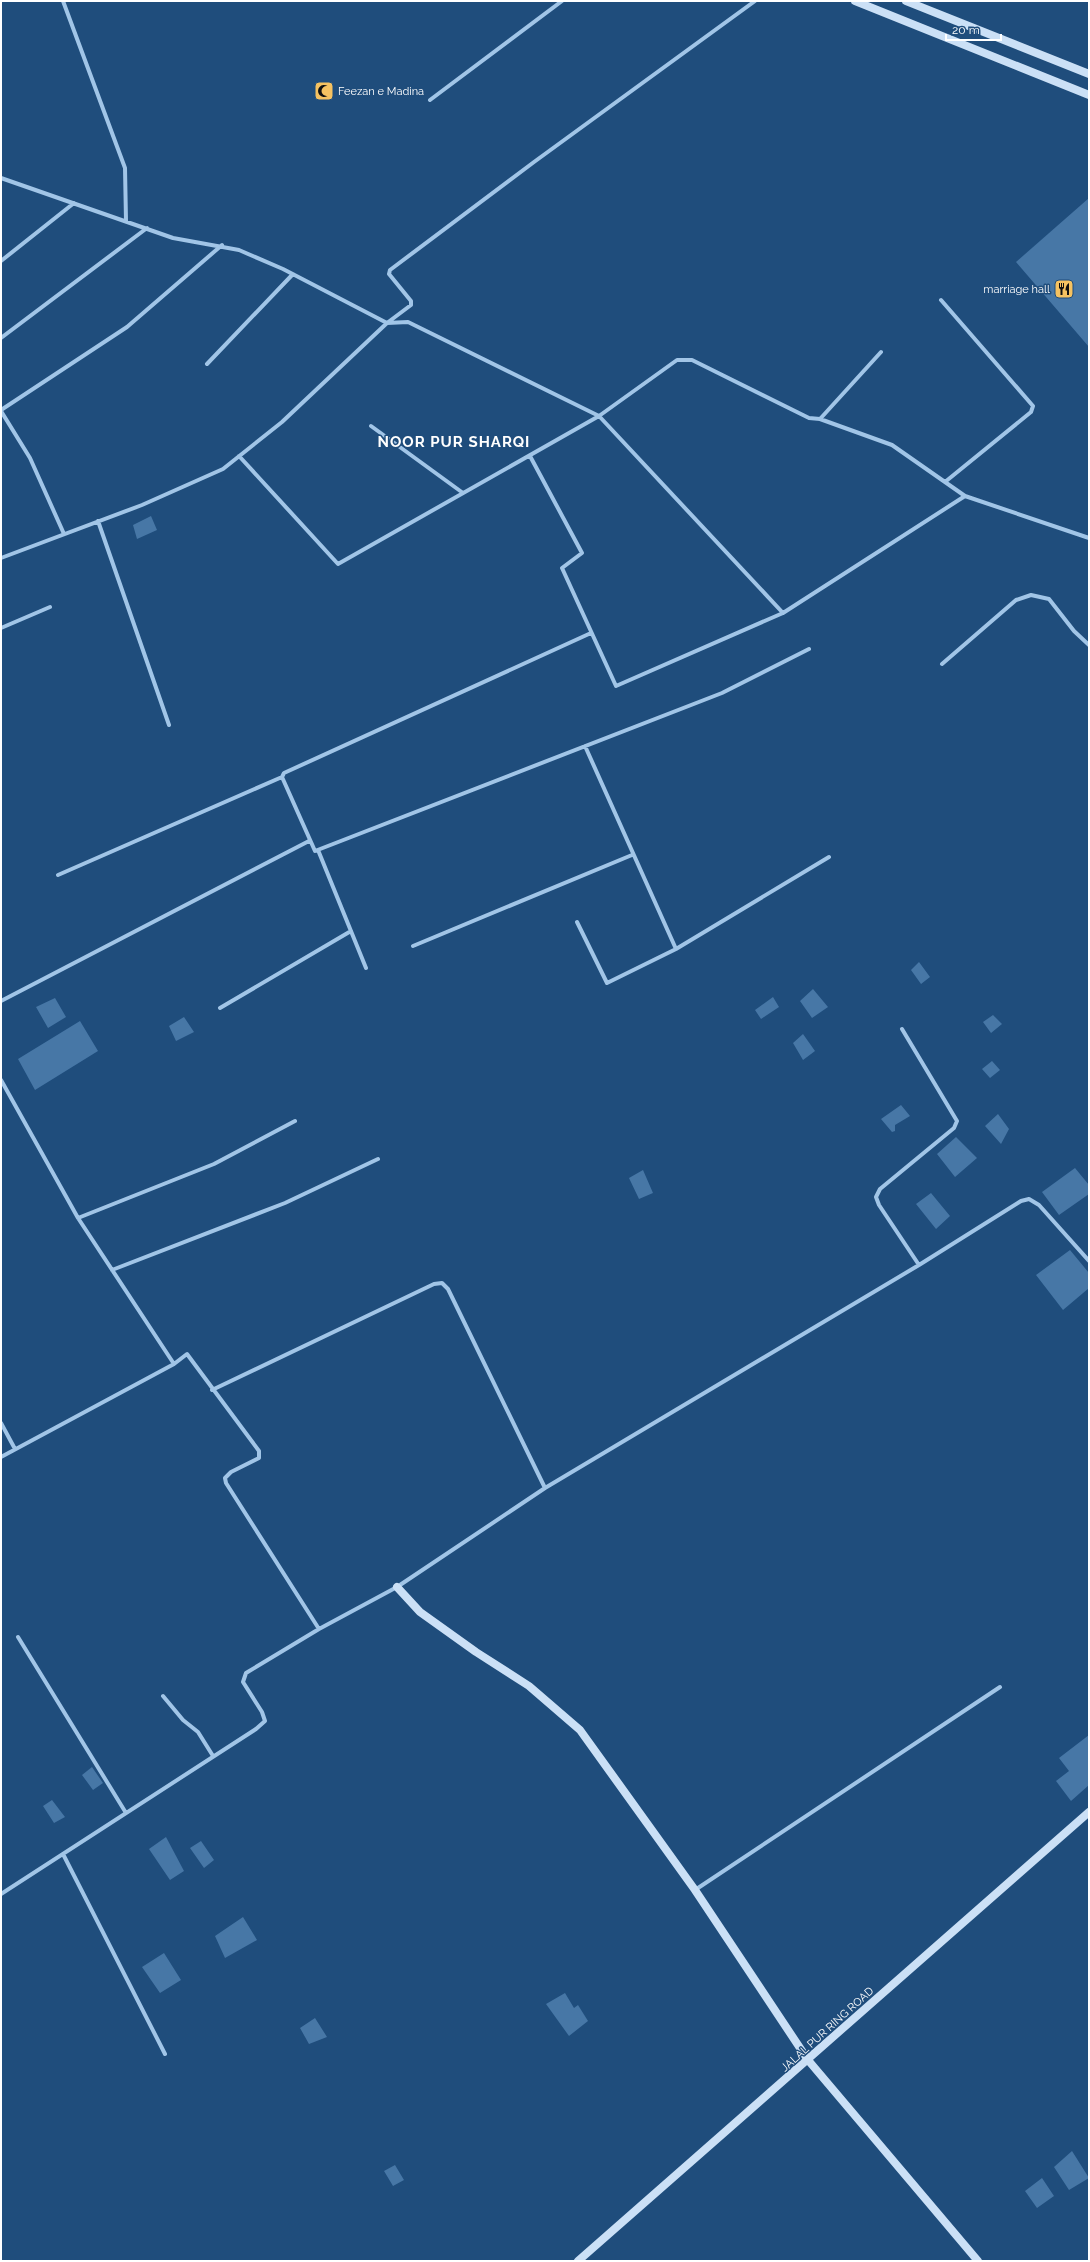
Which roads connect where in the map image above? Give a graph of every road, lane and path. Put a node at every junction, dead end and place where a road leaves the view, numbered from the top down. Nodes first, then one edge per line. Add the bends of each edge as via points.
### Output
1 (63, 1) edge
2 (562, 1) edge
3 (755, 1) edge
4 (855, 1) edge
5 (906, 1) edge
6 (1089, 74) edge
7 (1089, 95) edge
8 (430, 100) dead end
9 (1, 178) edge
10 (74, 203) junction
11 (126, 221) junction
12 (147, 228) junction
13 (222, 245) junction
14 (1, 261) edge
15 (293, 274) junction
16 (941, 300) dead end
17 (387, 323) junction
18 (1, 338) edge
19 (881, 352) dead end
20 (207, 364) dead end
21 (1, 410) edge
22 (599, 416) junction
23 (820, 419) junction
24 (371, 426) dead end
25 (239, 456) junction
26 (530, 456) junction
27 (946, 482) junction
28 (464, 493) junction
29 (965, 496) junction
30 (98, 521) junction
31 (64, 534) junction
32 (1089, 538) edge
33 (1, 558) edge
34 (50, 607) dead end
35 (783, 613) junction
36 (1, 628) edge
37 (591, 633) junction
38 (1089, 645) edge
39 (809, 648) dead end
40 (942, 664) dead end
41 (169, 724) dead end
42 (585, 746) junction
43 (282, 777) junction
44 (309, 841) junction
45 (318, 850) junction
46 (632, 855) junction
47 (829, 858) dead end
48 (58, 874) dead end
49 (577, 922) dead end
50 (351, 931) junction
51 (413, 946) dead end
52 (676, 949) junction
53 (366, 968) dead end
54 (1, 1001) edge
55 (220, 1008) dead end
56 (902, 1029) dead end
57 (1, 1080) edge
58 (295, 1121) dead end
59 (378, 1159) dead end
60 (78, 1218) junction
61 (1089, 1261) edge
62 (919, 1265) junction
63 (112, 1270) junction
64 (174, 1364) junction
65 (212, 1390) junction
66 (1, 1423) edge
67 (15, 1449) junction
68 (1, 1457) edge
69 (545, 1488) junction
70 (397, 1587) junction
71 (319, 1629) junction
72 (18, 1637) dead end
73 (1000, 1687) dead end
74 (163, 1696) dead end
75 (213, 1756) junction
76 (1089, 1812) edge
77 (126, 1813) junction
78 (63, 1854) junction
79 (696, 1890) junction
80 (1, 1894) edge
81 (165, 2054) dead end
82 (808, 2060) junction
83 (578, 2261) edge
84 (978, 2261) edge

1 - 11 street via 125,168
2 - 8 street
3 - 17 street via 390,270 390,274 412,303
4 - 7 street
5 - 6 street
9 - 10 street
10 - 11 street
10 - 14 street
11 - 12 street
12 - 13 street via 173,238
12 - 18 street
13 - 15 street
13 - 21 street via 127,327
15 - 17 street
15 - 20 street
16 - 27 street via 1033,406 1031,412
17 - 22 street via 408,322
17 - 25 street via 282,422
19 - 23 street
21 - 31 street via 30,458
22 - 23 street via 677,360 685,359 692,360 808,418
22 - 26 street
22 - 35 street
23 - 27 street via 892,445
24 - 28 street
25 - 28 street via 338,564
25 - 30 street via 223,469 142,505
26 - 28 street
26 - 37 street via 582,554 562,568
27 - 29 street
29 - 32 street
29 - 35 street
30 - 31 street
30 - 41 street
31 - 33 street
34 - 36 street
35 - 37 street via 616,686
37 - 43 street via 284,773
38 - 40 street via 1074,631 1049,599 1031,595 1016,600
39 - 42 street via 722,694
42 - 45 street
42 - 46 street
43 - 44 street
43 - 48 street
44 - 45 street via 315,851
44 - 54 street
45 - 50 street
46 - 51 street
46 - 52 street
47 - 52 street
49 - 52 street via 607,983
50 - 53 street
50 - 55 street
56 - 62 street via 957,1121 954,1128 880,1189 876,1197
57 - 60 street
58 - 60 street via 214,1164
59 - 63 street via 285,1203
60 - 63 street
61 - 62 street via 1039,1205 1030,1199 1021,1200
62 - 69 street
63 - 64 street
64 - 65 street via 187,1354
64 - 67 street
65 - 69 street via 434,1284 442,1283 448,1289
65 - 71 street via 260,1455 259,1458 231,1472 225,1478 226,1483
66 - 67 street
67 - 68 street
69 - 70 street
70 - 71 street
70 - 79 street via 420,1612 529,1686 580,1730
71 - 75 street via 246,1673 243,1682 265,1721
72 - 77 street
73 - 79 street
74 - 75 street via 183,1720 198,1732
75 - 77 street
76 - 82 street, JALAL PUR RING ROAD
77 - 78 street
78 - 80 street
78 - 81 street
79 - 82 street
82 - 83 street, JALAL PUR RING ROAD
82 - 84 street

